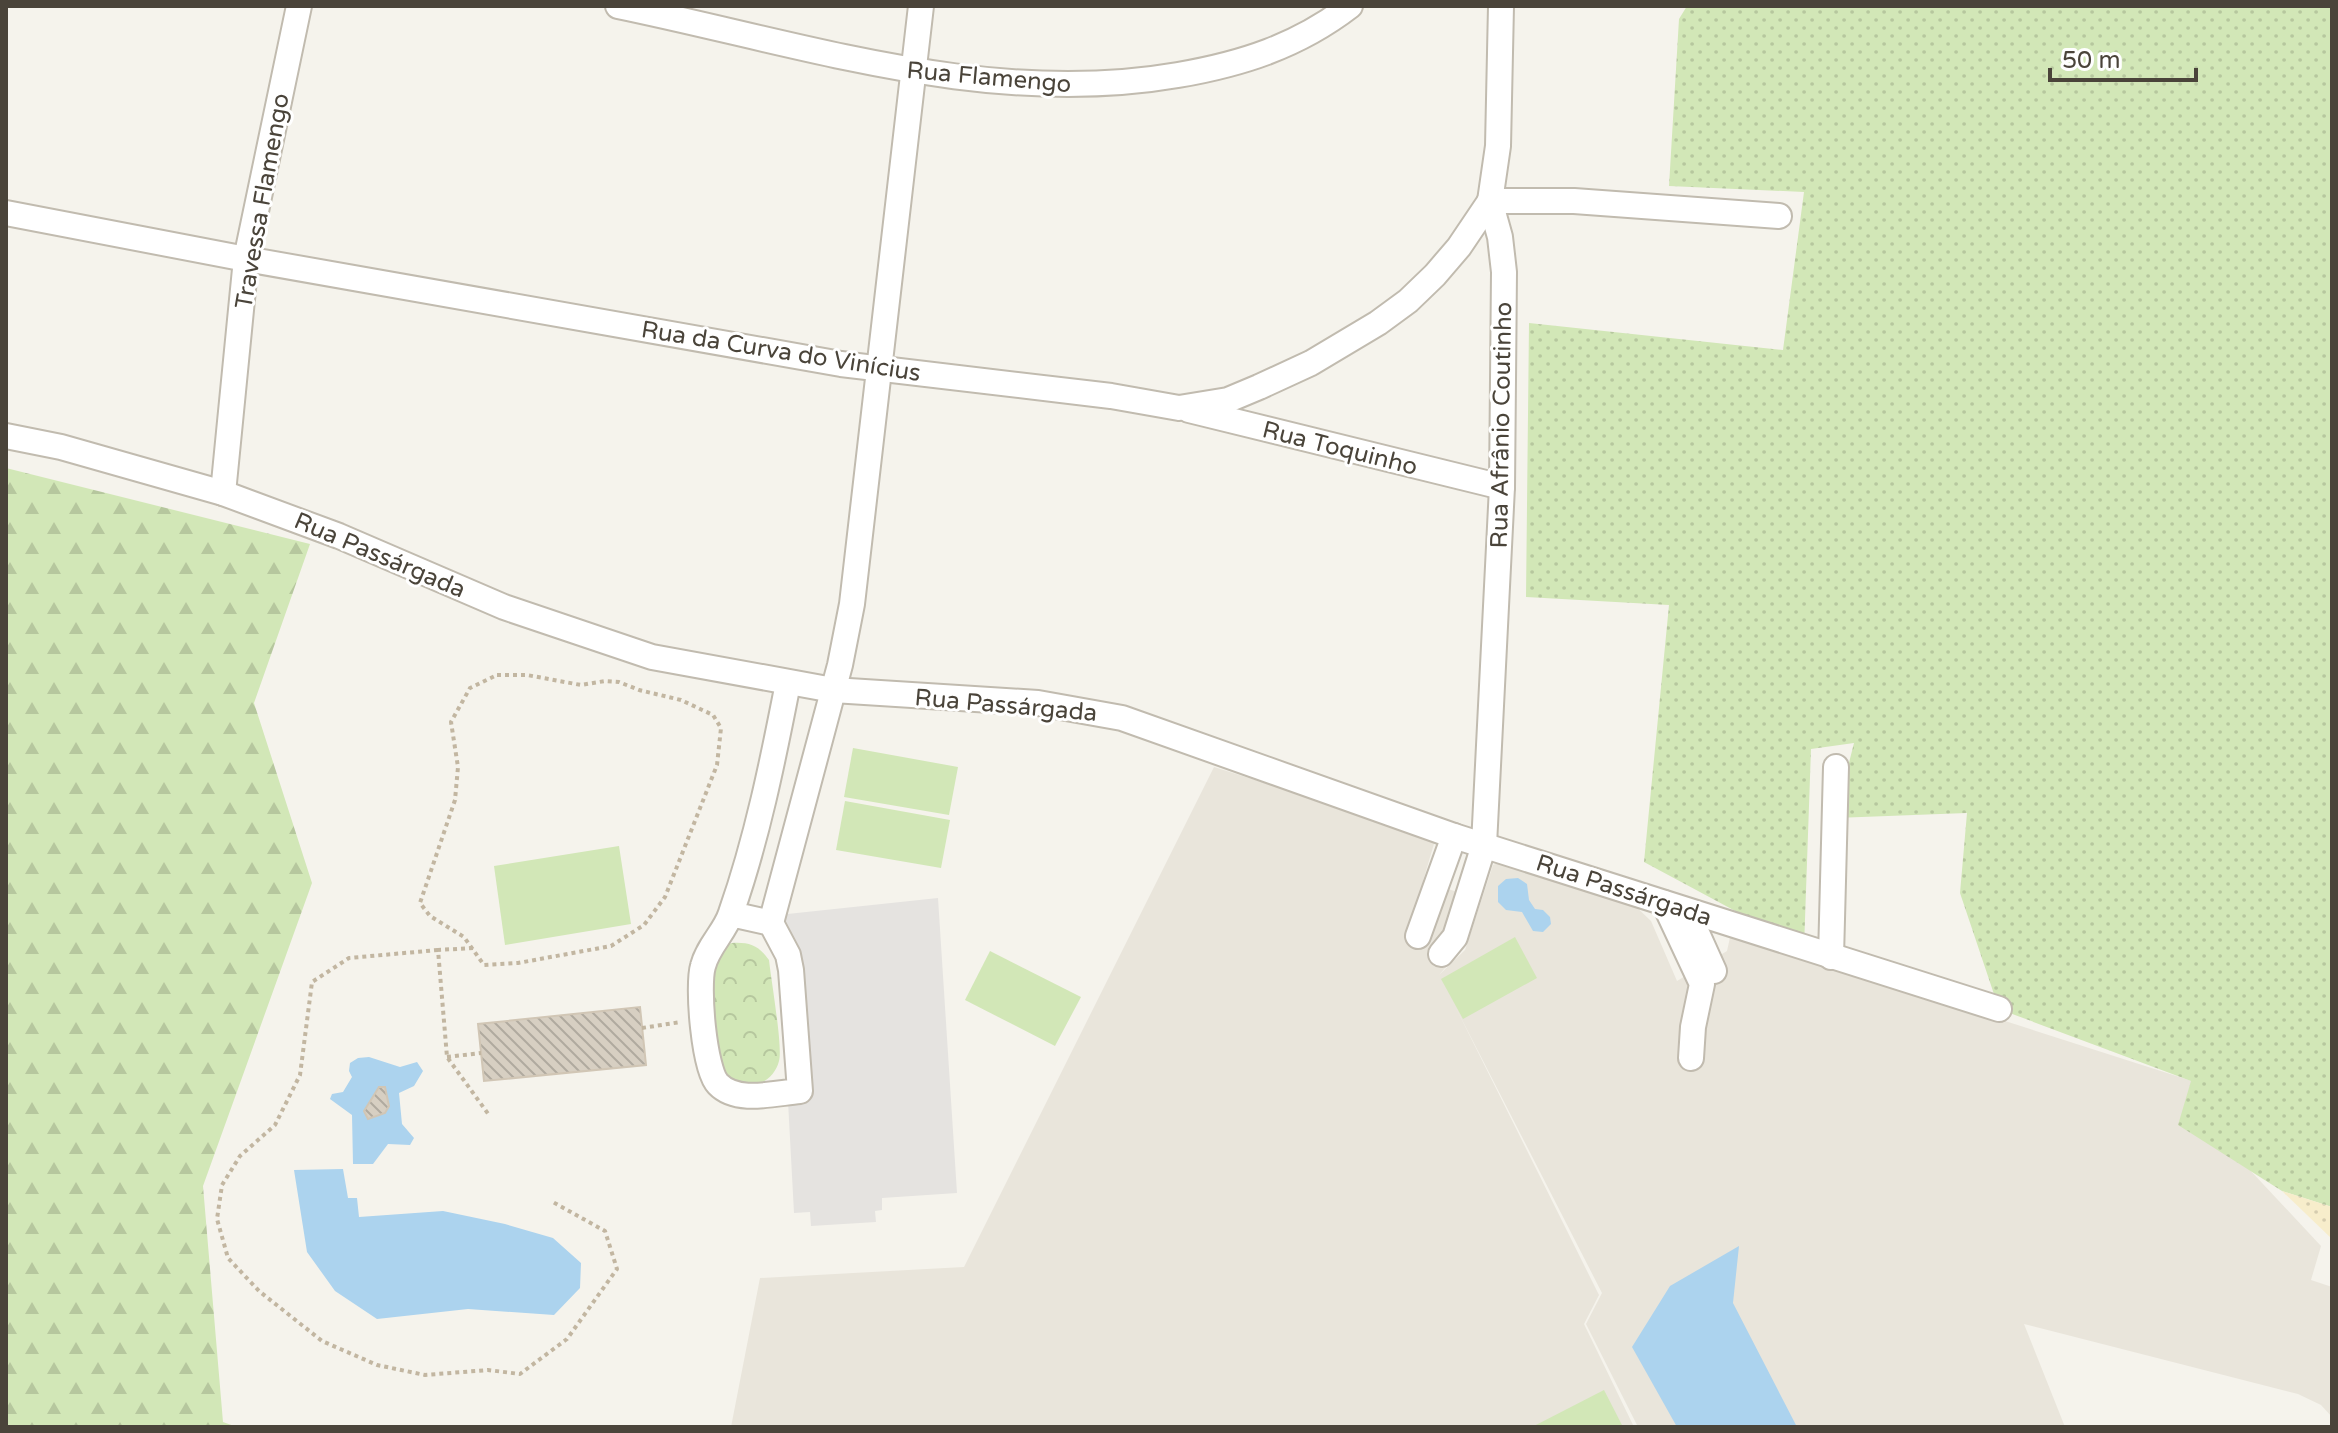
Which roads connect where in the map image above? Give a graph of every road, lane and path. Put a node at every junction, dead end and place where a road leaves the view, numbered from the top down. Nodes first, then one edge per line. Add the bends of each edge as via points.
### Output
1 (299, 6) edge
2 (618, 6) edge
3 (921, 6) edge
4 (1350, 6) edge
5 (1501, 6) edge
6 (658, 10) edge
7 (915, 71) junction
8 (1490, 201) junction
9 (6, 213) edge
10 (1779, 216) dead end
11 (246, 259) junction
12 (879, 369) junction
13 (1179, 408) junction
14 (6, 436) edge
15 (1502, 487) junction
16 (223, 493) junction
17 (788, 683) junction
18 (833, 690) junction
19 (1836, 767) dead end
20 (1454, 836) junction
21 (1484, 845) junction
22 (1675, 907) junction
23 (731, 914) junction
24 (771, 923) junction
25 (1418, 936) dead end
26 (473, 948) junction
27 (438, 950) junction
28 (1441, 954) dead end
29 (1831, 957) junction
30 (1999, 1009) dead end
31 (704, 1018) junction
32 (642, 1028) dead end
33 (481, 1053) dead end
34 (447, 1057) junction
35 (489, 1115) dead end
36 (551, 1201) dead end

1 - 11 street, Travessa Flamengo
2 - 6 street, Rua Flamengo
3 - 7 street
4 - 7 street, Rua Flamengo via 1303,37 1261,56 1161,78 1053,86
5 - 8 street, Rua Afrânio Coutinho via 1498,146
6 - 7 street, Rua Flamengo
7 - 12 street
8 - 10 street via 1574,201
8 - 13 street, Rua da Curva do Vinícius via 1435,275 1378,323 1259,387 1228,400
8 - 15 street, Rua Afrânio Coutinho via 1504,272
9 - 11 street, Rua da Curva do Vinícius
11 - 12 street, Rua da Curva do Vinícius
11 - 16 street, Travessa Flamengo
12 - 13 street, Rua da Curva do Vinícius
12 - 18 street via 852,604
13 - 15 street, Rua Toquinho
14 - 16 street, Rua Passárgada
15 - 21 street, Rua Afrânio Coutinho
16 - 17 street, Rua Passárgada via 614,646
17 - 18 street, Rua Passárgada
17 - 23 street
18 - 20 street, Rua Passárgada via 1099,712
18 - 24 street
19 - 29 street
20 - 21 street, Rua Passárgada
20 - 25 street
21 - 22 street, Rua Passárgada
21 - 28 street, Rua Afrânio Coutinho via 1455,937
22 - 22 street via 1702,984 1691,1058 1706,1032 1719,989 1711,962
22 - 29 street, Rua Passárgada
23 - 24 street
23 - 31 street via 702,967
24 - 31 street via 791,970 800,1091 743,1095 719,1085 706,1059
26 - 26 path via 484,965 518,963 611,946 644,925 665,897 717,765 721,728 713,715 619,682 581,685 497,675 470,688 451,722 458,767 455,800 420,903
26 - 27 path
27 - 34 path
27 - 36 path via 349,958 312,982 300,1075 275,1125 240,1156 222,1185 217,1219 228,1258 259,1291 322,1341 377,1365 425,1375 488,1370 520,1374 567,1339 617,1269 605,1231
29 - 30 street, Rua Passárgada
31 - 32 path
33 - 34 path
34 - 35 path

